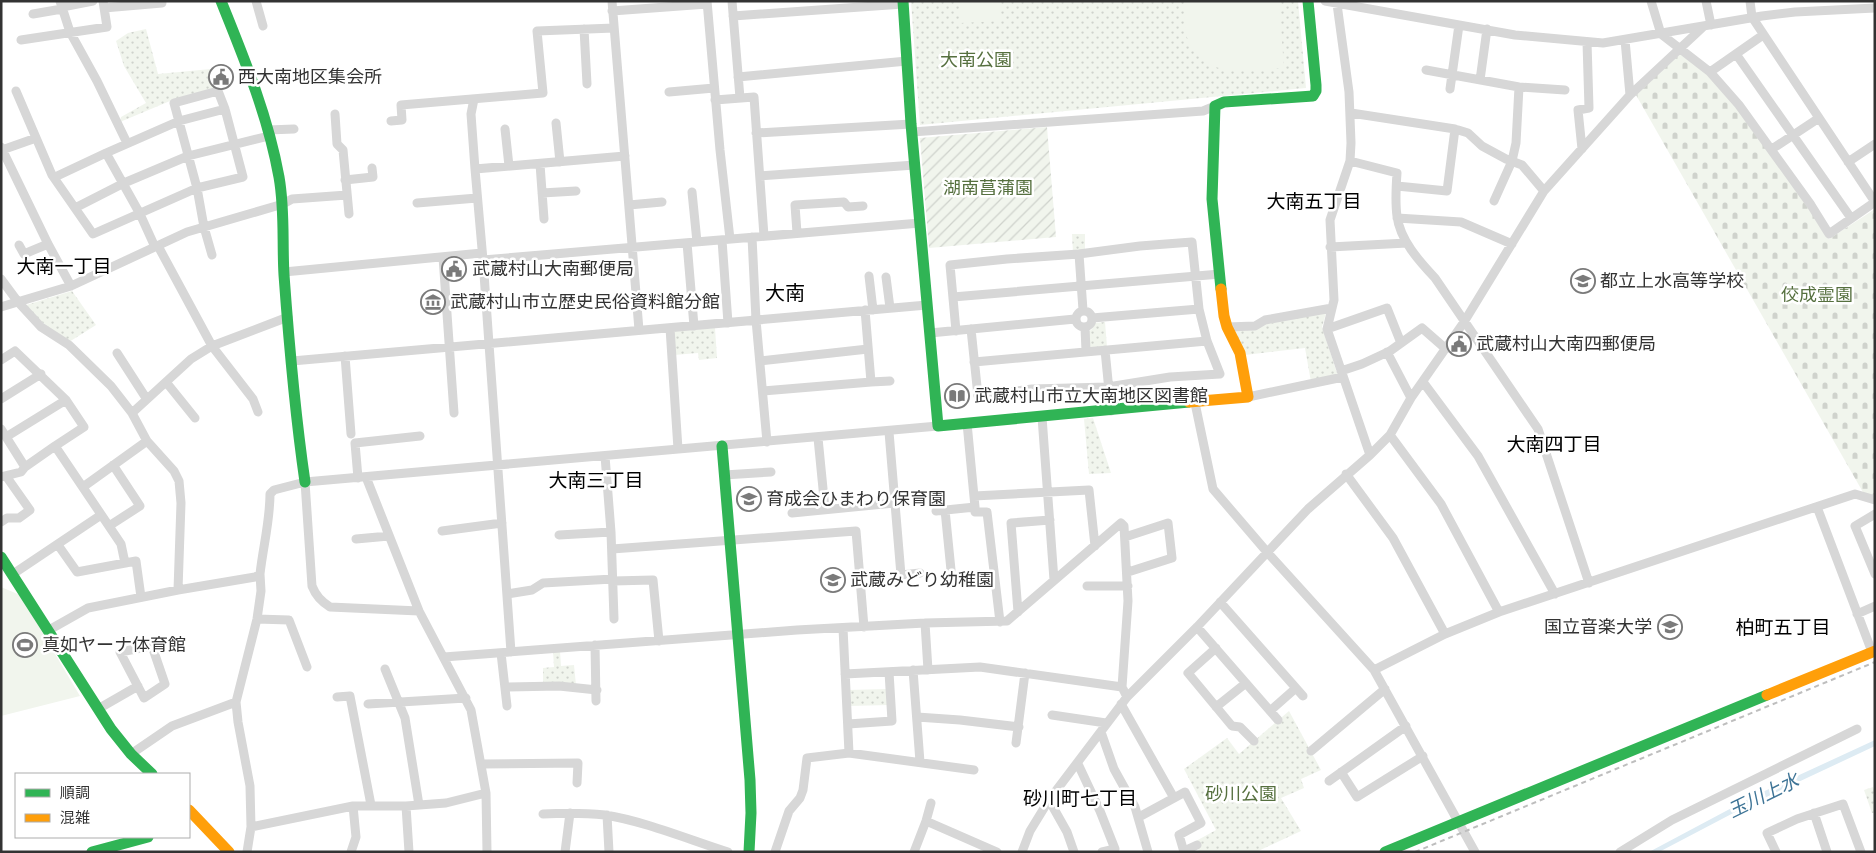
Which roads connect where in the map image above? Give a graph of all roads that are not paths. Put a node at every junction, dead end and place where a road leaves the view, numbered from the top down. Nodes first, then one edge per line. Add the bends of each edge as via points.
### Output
1 (93, 1) edge
2 (221, 1) edge
3 (256, 1) edge
4 (732, 1) edge
5 (1308, 1) edge
6 (1325, 1) edge
7 (1650, 1) edge
8 (1706, 1) edge
9 (1750, 1) edge
10 (903, 2) edge
11 (141, 3) edge
12 (162, 3) dead end
13 (707, 3) edge
14 (1337, 4) junction
15 (61, 5) edge
16 (103, 5) edge
17 (612, 6) edge
18 (1875, 8) edge
19 (33, 14) dead end
20 (733, 16) junction
21 (1752, 17) junction
22 (1459, 25) junction
23 (263, 26) dead end
24 (1707, 26) junction
25 (614, 28) junction
26 (1487, 29) junction
27 (584, 30) junction
28 (70, 32) junction
29 (1661, 34) junction
30 (1763, 35) junction
31 (22, 40) dead end
32 (1625, 40) junction
33 (1587, 42) junction
34 (1680, 49) junction
35 (1736, 54) junction
36 (907, 61) junction
37 (1426, 70) dead end
38 (1710, 72) junction
39 (1453, 74) junction
40 (738, 77) junction
41 (1480, 80) junction
42 (587, 84) dead end
43 (1519, 87) junction
44 (714, 88) junction
45 (1450, 89) dead end
46 (1565, 90) dead end
47 (16, 91) dead end
48 (669, 92) dead end
49 (1630, 95) junction
50 (740, 98) junction
51 (474, 99) junction
52 (715, 100) junction
53 (1215, 106) junction
54 (225, 109) junction
55 (1351, 113) junction
56 (335, 114) dead end
57 (1819, 118) junction
58 (179, 121) junction
59 (391, 121) dead end
60 (556, 123) dead end
61 (505, 128) dead end
62 (912, 128) junction
63 (294, 129) dead end
64 (1455, 129) junction
65 (269, 133) junction
66 (756, 133) junction
67 (1793, 135) junction
68 (36, 138) junction
69 (127, 142) junction
70 (236, 144) junction
71 (1875, 144) edge
72 (2, 149) edge
73 (1582, 149) junction
74 (1772, 149) junction
75 (106, 153) junction
76 (188, 156) junction
77 (625, 156) junction
78 (1350, 161) junction
79 (1512, 161) junction
80 (560, 162) junction
81 (1848, 162) junction
82 (540, 164) junction
83 (915, 165) junction
84 (509, 166) junction
85 (372, 168) dead end
86 (475, 169) junction
87 (760, 176) junction
88 (55, 177) junction
89 (345, 180) junction
90 (124, 183) junction
91 (1396, 186) junction
92 (197, 188) junction
93 (576, 191) dead end
94 (1544, 191) junction
95 (692, 192) dead end
96 (542, 193) junction
97 (347, 194) junction
98 (477, 198) junction
99 (1494, 201) dead end
100 (662, 202) dead end
101 (1875, 202) edge
102 (417, 203) dead end
103 (283, 204) junction
104 (629, 206) junction
105 (863, 206) dead end
106 (75, 208) junction
107 (140, 214) junction
108 (348, 214) dead end
109 (1397, 218) junction
110 (1851, 218) junction
111 (544, 219) dead end
112 (920, 223) junction
113 (204, 227) junction
114 (797, 233) junction
115 (764, 236) junction
116 (752, 237) junction
117 (726, 239) junction
118 (697, 242) junction
119 (687, 243) junction
120 (1407, 243) junction
121 (48, 244) junction
122 (1512, 244) junction
123 (19, 246) dead end
124 (157, 247) junction
125 (632, 247) junction
126 (1330, 247) junction
127 (1079, 254) junction
128 (212, 255) dead end
129 (483, 256) junction
130 (443, 257) junction
131 (284, 272) junction
132 (1220, 274) junction
133 (870, 276) dead end
134 (1195, 276) junction
135 (886, 277) dead end
136 (1, 279) edge
137 (71, 286) junction
138 (1082, 286) junction
139 (953, 298) junction
140 (18, 302) junction
141 (927, 305) junction
142 (1, 307) edge
143 (890, 308) junction
144 (1332, 308) junction
145 (1199, 309) junction
146 (869, 310) junction
147 (1083, 310) junction
148 (288, 317) junction
149 (1092, 318) junction
150 (1075, 319) junction
151 (756, 320) junction
152 (1464, 322) junction
153 (728, 323) junction
154 (694, 326) junction
155 (1085, 327) junction
156 (1227, 327) junction
157 (670, 328) junction
158 (1327, 328) junction
159 (971, 329) junction
160 (639, 330) junction
161 (956, 331) junction
162 (930, 333) junction
163 (1207, 341) junction
164 (1402, 342) junction
165 (488, 344) junction
166 (212, 346) junction
167 (449, 347) junction
168 (868, 349) junction
169 (1446, 349) junction
170 (1105, 350) junction
171 (1086, 351) junction
172 (1387, 352) junction
173 (117, 353) dead end
174 (345, 356) junction
175 (1, 360) edge
176 (292, 361) junction
177 (760, 361) junction
178 (974, 362) junction
179 (41, 374) junction
180 (1342, 374) junction
181 (890, 381) dead end
182 (166, 382) junction
183 (871, 382) junction
184 (1423, 382) junction
185 (1108, 387) junction
186 (763, 391) junction
187 (1248, 397) junction
188 (146, 398) junction
189 (1411, 398) junction
190 (1, 399) edge
191 (66, 400) junction
192 (1195, 403) junction
193 (1110, 411) junction
194 (258, 412) dead end
195 (454, 412) dead end
196 (132, 413) junction
197 (1042, 417) junction
198 (195, 418) dead end
199 (967, 423) junction
200 (938, 426) junction
201 (889, 432) junction
202 (4, 433) edge
203 (351, 434) dead end
204 (1390, 435) junction
205 (420, 436) dead end
206 (818, 438) junction
207 (147, 440) junction
208 (767, 442) junction
209 (55, 446) junction
210 (722, 446) junction
211 (678, 449) junction
212 (1370, 455) junction
213 (605, 456) junction
214 (113, 465) junction
215 (498, 466) junction
216 (25, 467) junction
217 (771, 472) dead end
218 (1346, 474) junction
219 (724, 475) junction
220 (4, 477) edge
221 (362, 478) junction
222 (305, 482) junction
223 (83, 487) junction
224 (1047, 492) junction
225 (974, 496) junction
226 (1875, 500) edge
227 (894, 503) junction
228 (975, 507) junction
229 (1817, 507) junction
230 (825, 509) junction
231 (792, 513) dead end
232 (1875, 514) edge
233 (101, 515) junction
234 (1050, 520) junction
235 (1, 522) edge
236 (502, 524) junction
237 (109, 526) junction
238 (442, 531) dead end
239 (611, 532) junction
240 (559, 535) dead end
241 (389, 536) junction
242 (1125, 537) junction
243 (356, 539) dead end
244 (730, 542) junction
245 (58, 545) junction
246 (1095, 546) junction
247 (612, 549) junction
248 (1267, 552) junction
249 (1871, 555) edge
250 (1, 557) edge
251 (125, 563) junction
252 (951, 570) dead end
253 (1128, 572) junction
254 (920, 573) dead end
255 (13, 574) junction
256 (260, 574) junction
257 (1875, 574) edge
258 (613, 580) junction
259 (1054, 580) junction
260 (1590, 583) junction
261 (1087, 586) dead end
262 (1128, 586) junction
263 (178, 590) junction
264 (507, 594) junction
265 (1555, 594) junction
266 (141, 597) junction
267 (1220, 602) junction
268 (1875, 606) edge
269 (419, 611) junction
270 (1018, 612) junction
271 (1499, 612) junction
272 (1857, 614) junction
273 (258, 619) junction
274 (614, 619) dead end
275 (925, 622) junction
276 (1000, 622) junction
277 (1197, 626) junction
278 (864, 627) junction
279 (843, 628) junction
280 (48, 630) junction
281 (737, 634) junction
282 (1445, 634) junction
283 (659, 640) junction
284 (595, 645) junction
285 (1216, 648) junction
286 (1873, 651) edge
287 (511, 652) junction
288 (501, 653) junction
289 (444, 657) junction
290 (307, 667) dead end
291 (385, 669) dead end
292 (913, 670) junction
293 (928, 670) junction
294 (1374, 670) junction
295 (889, 672) junction
296 (1025, 673) junction
297 (845, 674) junction
298 (1246, 683) junction
299 (138, 686) junction
300 (505, 687) junction
301 (1122, 687) junction
302 (1296, 688) junction
303 (1385, 689) junction
304 (597, 690) junction
305 (1303, 696) dead end
306 (337, 697) dead end
307 (466, 698) junction
308 (1124, 700) junction
309 (596, 701) dead end
310 (236, 702) junction
311 (399, 702) junction
312 (368, 704) dead end
313 (506, 706) dead end
314 (1216, 707) junction
315 (98, 709) junction
316 (1270, 711) junction
317 (1052, 715) dead end
318 (917, 717) junction
319 (1278, 720) dead end
320 (1106, 723) junction
321 (848, 724) junction
322 (1406, 726) junction
323 (1018, 727) junction
324 (1857, 729) dead end
325 (1101, 732) junction
326 (1254, 741) dead end
327 (1016, 743) dead end
328 (1311, 751) dead end
329 (849, 753) junction
330 (131, 754) junction
331 (1423, 756) junction
332 (920, 762) junction
333 (482, 764) junction
334 (1078, 764) junction
335 (974, 770) dead end
336 (1341, 772) junction
337 (151, 773) edge
338 (1329, 780) dead end
339 (577, 783) dead end
340 (486, 793) junction
341 (1174, 798) junction
342 (1049, 800) junction
343 (931, 803) dead end
344 (371, 805) junction
345 (419, 805) junction
346 (353, 806) junction
347 (406, 806) junction
348 (190, 813) edge
349 (570, 813) junction
350 (1814, 813) junction
351 (543, 814) dead end
352 (607, 816) junction
353 (1138, 817) junction
354 (926, 821) junction
355 (1458, 822) junction
356 (251, 827) junction
357 (144, 838) edge
358 (1197, 845) dead end
359 (697, 847) edge
360 (92, 852) edge
361 (229, 852) edge
362 (247, 852) edge
363 (351, 852) edge
364 (409, 852) edge
365 (487, 852) edge
366 (564, 852) edge
367 (609, 852) edge
368 (728, 852) edge
369 (749, 852) edge
370 (776, 852) edge
371 (914, 852) edge
372 (997, 852) edge
373 (1022, 852) edge
374 (1074, 852) edge
375 (1102, 852) edge
376 (1148, 852) edge
377 (1184, 852) edge
378 (1385, 852) edge
379 (1475, 852) edge
380 (1620, 852) edge
381 (1776, 852) edge
382 (1827, 852) edge
383 (1861, 852) edge

1 - 15 street
2 - 65 street
3 - 23 street
4 - 20 street
5 - 53 street via 1316,85 1313,96 1224,102
6 - 14 street
7 - 29 street
8 - 24 street
9 - 21 street
10 - 20 street
10 - 36 street
11 - 12 street
11 - 16 street
13 - 17 street
13 - 44 street
14 - 22 street
14 - 55 street
15 - 19 street
15 - 28 street
16 - 28 street via 106,26
17 - 25 street
18 - 21 street
20 - 40 street
21 - 24 street
21 - 30 street
22 - 26 street
22 - 39 street
24 - 29 street
24 - 34 street
25 - 27 street
25 - 77 street
26 - 33 street
26 - 41 street
27 - 42 street
27 - 51 street via 537,31 542,93
28 - 31 street
28 - 69 street
29 - 32 street
29 - 34 street
30 - 35 street
30 - 57 street
32 - 33 street
32 - 49 street
33 - 73 street via 1589,108 1578,110
34 - 38 street
34 - 49 street
35 - 38 street
35 - 67 street
36 - 40 street
36 - 62 street
37 - 39 street
38 - 74 street
39 - 41 street
39 - 45 street
40 - 50 street
41 - 43 street
43 - 46 street
43 - 79 street
44 - 48 street
44 - 52 street
47 - 68 street
49 - 73 street
50 - 52 street
50 - 66 street via 754,97
51 - 59 street via 401,105 402,120
51 - 86 street via 471,114
52 - 117 street
53 - 62 street via 1204,111
53 - 132 street via 1212,199
54 - 58 street
54 - 58 street via 218,91 174,103
54 - 70 street
55 - 64 street
55 - 78 street
56 - 89 street via 338,144 343,150
57 - 67 street
57 - 81 street
58 - 69 street
58 - 76 street
60 - 80 street
61 - 84 street
62 - 66 street
62 - 83 street
63 - 65 street
64 - 79 street via 1468,133 1482,146
64 - 91 street via 1447,192
65 - 70 street
65 - 103 street
66 - 87 street
67 - 74 street
67 - 110 street
68 - 72 street
68 - 88 street
69 - 75 street
70 - 76 street
70 - 92 street via 243,177
71 - 81 street
72 - 121 street
73 - 94 street
74 - 110 street via 1829,234
75 - 88 street
75 - 90 street
76 - 90 street
76 - 92 street
77 - 80 street
77 - 104 street
78 - 91 street via 1397,173
78 - 126 street via 1330,220
79 - 94 street via 1528,170
79 - 99 street
80 - 82 street
81 - 101 street
82 - 84 street
82 - 96 street
83 - 87 street
83 - 112 street
84 - 86 street
85 - 89 street via 373,177
86 - 98 street
87 - 115 street
88 - 106 street
89 - 97 street
90 - 106 street
90 - 107 street
91 - 109 street
92 - 107 street
92 - 113 street
93 - 96 street
94 - 122 street
95 - 118 street
96 - 111 street
97 - 103 street via 292,199
97 - 108 street
98 - 102 street
98 - 129 street
100 - 104 street
101 - 110 street
103 - 113 street
103 - 131 street
104 - 125 street
105 - 114 street via 848,207 844,202 795,205
106 - 107 street via 93,234
107 - 124 street
109 - 120 street
109 - 122 street via 1461,222
112 - 114 street
112 - 141 street
113 - 124 street
113 - 128 street
114 - 115 street
115 - 116 street
116 - 117 street
116 - 151 street
117 - 118 street
117 - 153 street
118 - 119 street
119 - 125 street
119 - 154 street
120 - 126 street
120 - 152 street
121 - 123 street via 24,254
121 - 137 street
122 - 152 street
124 - 137 street
124 - 166 street
125 - 129 street
125 - 160 street
126 - 144 street
127 - 134 street via 1192,242
127 - 138 street
127 - 139 street via 950,265
129 - 130 street
129 - 165 street
130 - 131 street
130 - 167 street
131 - 148 street
132 - 134 street
132 - 156 street
133 - 146 street
134 - 138 street
134 - 145 street
135 - 143 street
136 - 140 street
137 - 140 street
138 - 139 street
138 - 147 street
139 - 161 street
140 - 142 street
140 - 196 street via 41,327 69,345 111,386
141 - 143 street
141 - 162 street
143 - 146 street
144 - 156 street via 1265,320 1255,326
144 - 158 street
145 - 149 street
145 - 163 street
146 - 151 street
146 - 168 street
147 - 149 street
147 - 150 street
148 - 166 street
148 - 176 street
149 - 155 street
150 - 155 street via 1077,324
150 - 159 street
151 - 153 street
151 - 177 street
152 - 169 street
152 - 260 street via 1538,429
153 - 154 street
154 - 157 street
155 - 171 street
156 - 187 street via 1240,353
157 - 160 street
157 - 211 street
158 - 164 street via 1387,308
158 - 180 street
159 - 161 street
159 - 178 street
160 - 165 street
161 - 162 street
162 - 200 street
163 - 170 street
163 - 185 street via 1220,374 1170,377
164 - 169 street via 1422,328
164 - 172 street
165 - 167 street
165 - 215 street
166 - 182 street via 191,359
166 - 194 street via 253,399
167 - 174 street
167 - 195 street
168 - 177 street
168 - 183 street
169 - 184 street
170 - 171 street
170 - 185 street
171 - 178 street
172 - 180 street
172 - 189 street
173 - 188 street
174 - 176 street
174 - 203 street
175 - 179 street via 15,350
176 - 222 street
177 - 186 street
178 - 185 street via 978,396 1032,389
179 - 190 street
179 - 191 street
180 - 187 street
180 - 212 street
181 - 183 street
182 - 188 street
182 - 198 street
183 - 186 street
184 - 189 street
184 - 265 street via 1478,456
185 - 193 street
186 - 208 street
187 - 192 street
188 - 196 street
189 - 204 street
191 - 202 street
191 - 209 street via 84,428
192 - 193 street
192 - 248 street via 1213,488
193 - 197 street
196 - 207 street
197 - 199 street
197 - 224 street
199 - 200 street
199 - 225 street
200 - 201 street
201 - 206 street
201 - 227 street
202 - 216 street
204 - 212 street
204 - 271 street via 1441,504
205 - 221 street via 355,442
206 - 208 street
206 - 230 street
207 - 214 street
207 - 263 street via 179,481
208 - 210 street
209 - 216 street
209 - 223 street
210 - 211 street
210 - 219 street
211 - 213 street
212 - 218 street
213 - 215 street
213 - 239 street
214 - 223 street
214 - 237 street via 140,506
215 - 221 street
215 - 236 street
216 - 220 street via 21,472
217 - 219 street
218 - 248 street
218 - 282 street via 1393,538
219 - 244 street
220 - 235 street via 30,510 19,518 7,518
221 - 222 street
221 - 241 street
222 - 256 street via 270,494 270,515
222 - 269 street via 312,586 322,601 330,606
223 - 233 street
224 - 225 street
224 - 234 street
224 - 246 street via 1089,490
225 - 228 street
226 - 229 street via 1855,494
227 - 230 street
227 - 254 street via 901,575
228 - 252 street via 941,510
228 - 276 street via 975,512 987,512
229 - 260 street
229 - 272 street
230 - 231 street
232 - 249 street via 1855,526
233 - 237 street
233 - 245 street
234 - 259 street
234 - 270 street via 1011,523
236 - 238 street
236 - 264 street
237 - 251 street via 121,544
239 - 240 street
239 - 247 street
241 - 243 street
241 - 269 street
242 - 246 street via 1122,524
242 - 253 street
242 - 253 street via 1168,523 1172,558
244 - 247 street
244 - 278 street via 856,531
244 - 281 street
245 - 251 street via 77,572
245 - 255 street
246 - 259 street
247 - 258 street
248 - 267 street
248 - 294 street
249 - 257 street
250 - 255 street
251 - 266 street via 136,561
253 - 262 street
255 - 280 street
256 - 263 street
256 - 273 street
258 - 264 street via 543,583 532,590
258 - 274 street
258 - 283 street via 653,580
259 - 270 street
260 - 265 street
261 - 262 street
262 - 301 street
263 - 266 street
264 - 287 street
265 - 271 street
266 - 280 street via 83,610
267 - 277 street
267 - 302 street
268 - 272 street
269 - 289 street
270 - 276 street via 1007,622
271 - 282 street
272 - 286 street
273 - 290 street via 289,620
273 - 310 street
275 - 276 street
275 - 278 street
275 - 293 street
277 - 285 street
277 - 308 street
278 - 279 street
279 - 281 street
279 - 297 street
280 - 315 street
281 - 283 street
281 - 369 street via 750,780
282 - 294 street
283 - 284 street
284 - 287 street
284 - 304 street
285 - 298 street
285 - 314 street via 1188,673
286 - 355 street
287 - 288 street
288 - 289 street
288 - 300 street
289 - 307 street
291 - 311 street
292 - 293 street
292 - 295 street
292 - 318 street
293 - 296 street via 980,667
294 - 303 street
295 - 297 street
295 - 321 street via 892,721
296 - 301 street
296 - 323 street
297 - 321 street
298 - 314 street
298 - 316 street
299 - 299 street via 144,698 165,684 152,646 120,652
299 - 315 street
300 - 304 street via 560,686
300 - 313 street
301 - 308 street
302 - 305 street
302 - 316 street
303 - 322 street
303 - 328 street
304 - 309 street
306 - 344 street via 350,696
307 - 311 street
307 - 333 street
308 - 320 street
308 - 341 street
310 - 330 street via 172,726
310 - 356 street via 249,774
311 - 312 street
311 - 345 street via 405,718
314 - 326 street via 1232,726 1240,727
315 - 330 street
316 - 319 street
317 - 320 street
318 - 323 street
318 - 332 street
320 - 325 street
321 - 329 street
322 - 331 street
322 - 336 street
323 - 327 street
324 - 380 street via 1672,820
325 - 334 street
325 - 353 street via 1114,769
329 - 332 street
329 - 370 street via 807,758 803,790 789,811
330 - 337 street
331 - 336 street via 1356,797
331 - 355 street
332 - 335 street
333 - 339 street via 578,763
333 - 340 street
334 - 342 street
334 - 375 street via 1115,849
336 - 338 street
340 - 345 street via 446,803
340 - 365 street
341 - 353 street
341 - 377 street via 1185,792 1201,823 1179,835
342 - 373 street
342 - 374 street
343 - 354 street
344 - 346 street
344 - 347 street
345 - 347 street
346 - 356 street
346 - 363 street via 356,837
347 - 364 street
348 - 361 street
349 - 351 street
349 - 352 street
349 - 366 street
350 - 381 street via 1767,833
350 - 382 street
350 - 383 street via 1842,804
352 - 359 street via 635,822
352 - 367 street
353 - 376 street
354 - 371 street
354 - 372 street
355 - 378 street
355 - 379 street
356 - 362 street
357 - 360 street
358 - 377 street
359 - 368 street

